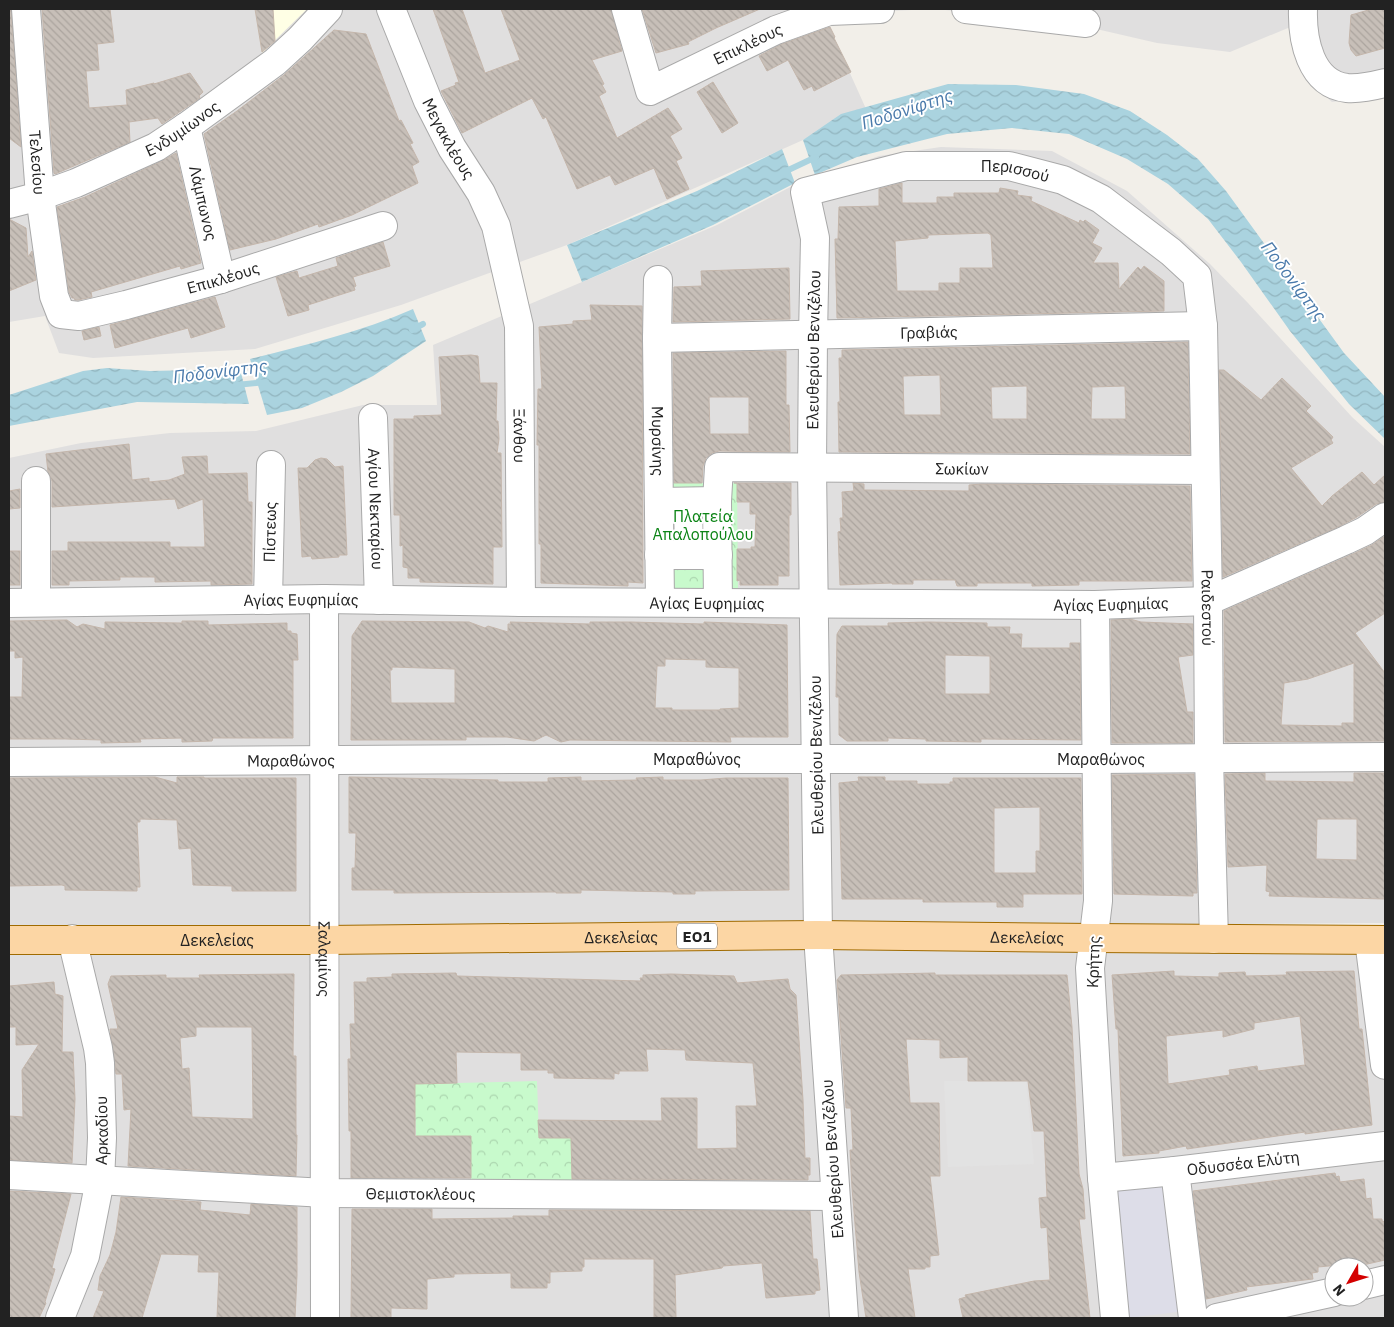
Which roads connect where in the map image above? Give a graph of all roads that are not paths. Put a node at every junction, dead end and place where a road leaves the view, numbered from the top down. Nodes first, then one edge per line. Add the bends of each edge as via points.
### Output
1 (26, 9) edge
2 (328, 9) edge
3 (391, 9) edge
4 (626, 9) edge
5 (880, 9) edge
6 (966, 9) edge
7 (1303, 9) edge
8 (829, 10) edge
9 (1086, 23) dead end
10 (1385, 83) edge
11 (186, 127) junction
12 (805, 192) joint
13 (40, 196) junction
14 (9, 204) edge
15 (383, 226) dead end
16 (506, 270) joint
17 (1197, 276) joint
18 (220, 278) junction
19 (658, 280) dead end
20 (61, 314) joint
21 (1203, 326) junction
22 (813, 336) junction
23 (657, 338) junction
24 (373, 418) dead end
25 (271, 465) dead end
26 (812, 467) junction
27 (1206, 470) junction
28 (36, 482) dead end
29 (658, 502) junction
30 (688, 502) junction
31 (717, 502) junction
32 (1385, 517) edge
33 (659, 555) junction
34 (689, 555) junction
35 (718, 555) junction
36 (268, 600) junction
37 (324, 600) junction
38 (379, 600) junction
39 (1208, 601) junction
40 (36, 602) junction
41 (521, 602) junction
42 (660, 602) junction
43 (9, 603) edge
44 (718, 603) junction
45 (814, 604) junction
46 (1095, 605) junction
47 (1385, 757) edge
48 (1209, 758) junction
49 (817, 759) junction
50 (323, 760) junction
51 (1097, 760) junction
52 (9, 762) edge
53 (818, 935) junction
54 (1094, 938) junction
55 (72, 939) junction
56 (1214, 939) junction
57 (9, 940) edge
58 (325, 940) junction
59 (1377, 940) edge
60 (1385, 1065) edge
61 (1385, 1146) edge
62 (1175, 1171) junction
63 (9, 1175) edge
64 (1102, 1178) junction
65 (100, 1180) junction
66 (325, 1193) junction
67 (835, 1196) junction
68 (1324, 1294) edge
69 (60, 1318) edge
70 (325, 1318) edge
71 (844, 1318) edge
72 (1115, 1318) edge
73 (1193, 1318) edge
74 (1217, 1318) edge

1 - 13 street, Τελεσίου
2 - 11 street, Ενδυμίωνος via 275,62
3 - 16 street, Μεγακλέους via 428,101 452,148 481,193 496,226
4 - 8 street, Επικλέους via 650,91 776,30
5 - 8 street, Επικλέους
6 - 9 street
7 - 10 street via 1308,52 1318,73 1332,84 1347,88
11 - 13 street, Ενδυμίωνος via 156,147
11 - 18 street, Λάμπωνος
12 - 17 street, Περισσού via 906,166 1009,166 1063,180 1101,199
12 - 22 street, Ελευθερίου Βενιζέλου via 815,238
13 - 14 street, Ενδυμίωνος
13 - 20 street, Τελεσίου via 54,296
15 - 18 street, Επικλέους
16 - 41 street, Ξάνθου via 519,326
17 - 21 street, Ραιδεστού
18 - 20 street, Επικλέους via 98,312 79,316
19 - 23 street, Μυρσίνης
21 - 22 street, Γραβιάς
21 - 27 street, Ραιδεστού
22 - 23 street, Γραβιάς
22 - 26 street, Ελευθερίου Βενιζέλου
23 - 29 street, Μυρσίνης
24 - 38 street, Αγίου Νεκταρίου
25 - 36 street, Πίστεως
26 - 27 street, Σωκίων
26 - 31 street, Σωκίων via 719,466
26 - 45 street, Ελευθερίου Βενιζέλου
27 - 39 street, Ραιδεστού
28 - 40 street
29 - 30 street
29 - 33 street, Μυρσίνης
30 - 31 street
30 - 34 street
31 - 35 street
32 - 39 street, Αγίας Ευφημίας via 1365,531
33 - 34 street
33 - 42 street, Μυρσίνης
34 - 35 street
35 - 44 street
36 - 37 street, Αγίας Ευφημίας
36 - 40 street, Αγίας Ευφημίας
37 - 38 street, Αγίας Ευφημίας
37 - 50 street, Σαλαμίνος
38 - 41 street, Αγίας Ευφημίας
39 - 46 street, Αγίας Ευφημίας
39 - 48 street, Ραιδεστού
40 - 43 street, Αγίας Ευφημίας
41 - 42 street, Αγίας Ευφημίας
42 - 44 street, Αγίας Ευφημίας
44 - 45 street, Αγίας Ευφημίας
45 - 46 street, Αγίας Ευφημίας
45 - 49 street, Ελευθερίου Βενιζέλου
46 - 51 street, Κρήτης
47 - 48 street, Μαραθώνος
48 - 51 street, Μαραθώνος
48 - 56 street, Ραιδεστού
49 - 50 street, Μαραθώνος
49 - 51 street, Μαραθώνος
49 - 53 street, Ελευθερίου Βενιζέλου
50 - 52 street, Μαραθώνος
50 - 58 street, Σαλαμίνος
51 - 54 street, Κρήτης via 1098,901
53 - 54 main road, Δεκελείας / ΕΟ1
53 - 58 main road, Δεκελείας / ΕΟ1
53 - 67 street, Ελευθερίου Βενιζέλου
54 - 56 main road, Δεκελείας / ΕΟ1
54 - 64 street, Κρήτης via 1090,968
55 - 57 main road, Δεκελείας / ΕΟ1
55 - 58 main road, Δεκελείας / ΕΟ1
55 - 65 street, Αρκαδίου via 100,1063
56 - 59 main road, Δεκελείας / ΕΟ1
58 - 66 street, Σαλαμίνος
59 - 60 street
61 - 62 street, Οδυσσέα Ελύτη
62 - 64 street, Οδυσσέα Ελύτη
62 - 73 street
63 - 65 street, Θεμιστοκλέους
64 - 72 street, Κρήτης
65 - 66 street, Θεμιστοκλέους
65 - 69 street, Αρκαδίου via 85,1256
66 - 67 street, Θεμιστοκλέους
66 - 70 street, Σαλαμίνος
67 - 71 street, Ελευθερίου Βενιζέλου
68 - 74 street

